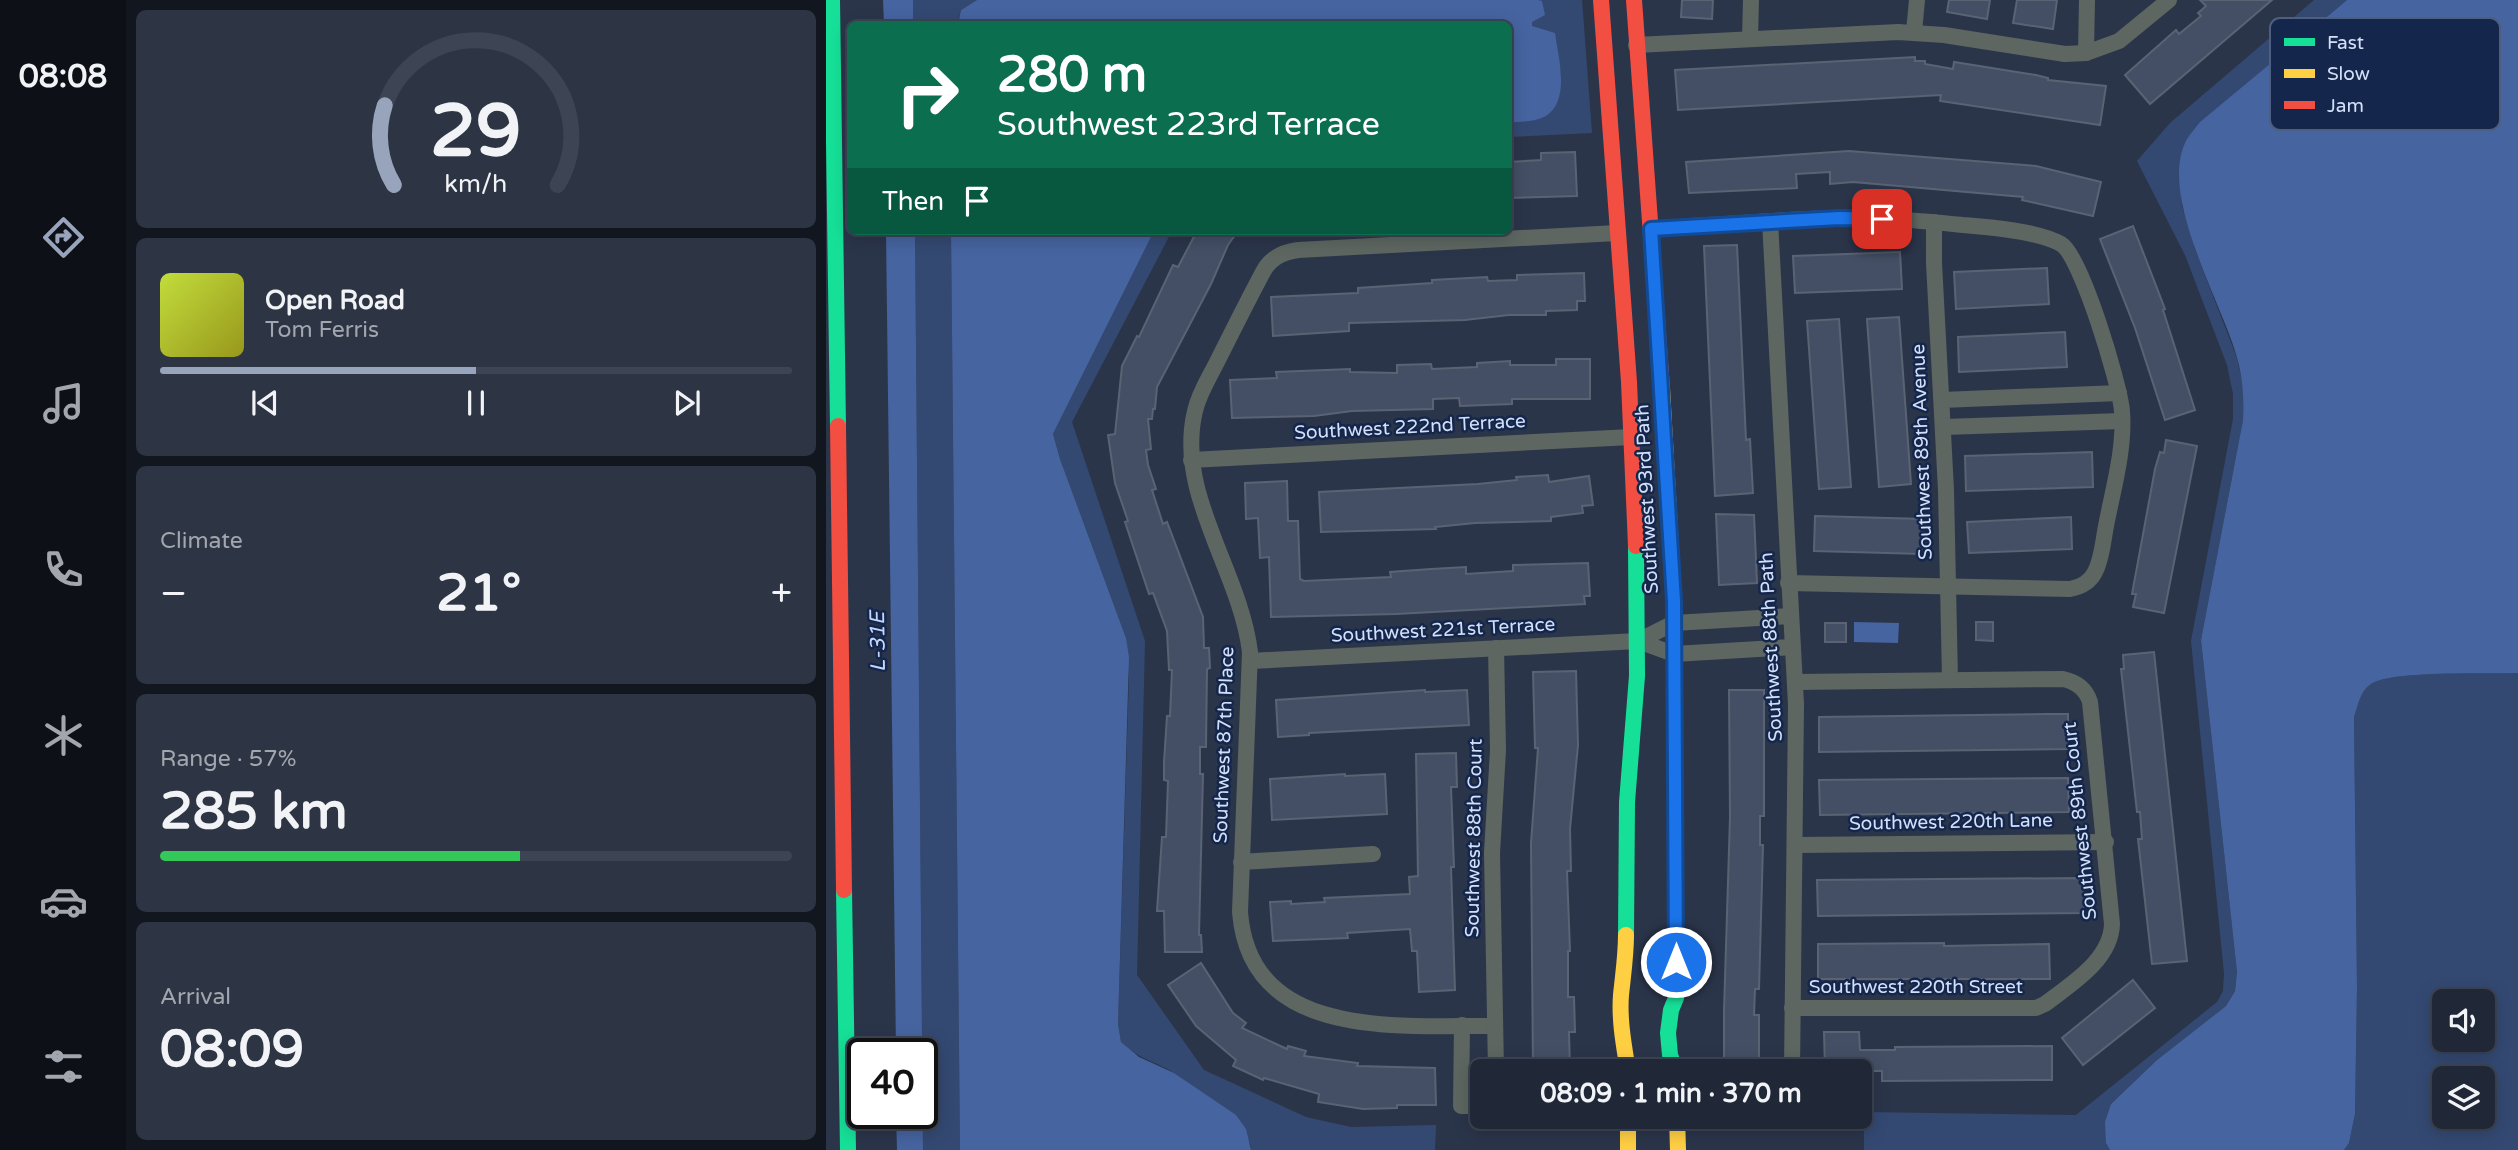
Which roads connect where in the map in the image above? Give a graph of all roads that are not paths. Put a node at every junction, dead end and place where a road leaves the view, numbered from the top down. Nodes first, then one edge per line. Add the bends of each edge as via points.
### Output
1 (832, 0) edge
2 (1601, 0) edge
3 (1634, 0) edge
4 (1751, 0) edge
5 (1917, 0) edge
6 (2087, 0) edge
7 (2169, 0) edge
8 (1914, 32) junction
9 (1750, 39) junction
10 (1636, 45) junction
11 (2086, 53) junction
12 (1770, 221) junction
13 (1934, 222) junction
14 (1651, 229) junction
15 (1618, 233) junction
16 (2119, 393) junction
17 (1942, 400) junction
18 (2122, 421) junction
19 (1944, 427) junction
20 (1631, 437) junction
21 (1191, 460) junction
22 (1788, 583) junction
23 (1949, 586) junction
24 (1791, 616) junction
25 (1674, 622) junction
26 (1638, 641) junction
27 (1793, 647) junction
28 (1496, 648) junction
29 (1674, 654) junction
30 (1250, 662) junction
31 (1950, 680) junction
32 (1796, 682) junction
33 (2106, 842) junction
34 (1796, 845) junction
35 (1373, 855) dead end
36 (1241, 862) junction
37 (2039, 1007) joint
38 (1792, 1008) junction
39 (1462, 1026) junction
40 (1495, 1026) junction
41 (1496, 1059) edge
42 (1629, 1059) edge
43 (1671, 1059) edge
44 (1792, 1059) edge
45 (1470, 1106) edge
46 (1628, 1129) edge
47 (1677, 1129) edge
48 (848, 1150) edge
49 (1628, 1150) edge
50 (1678, 1150) edge

1 - 48 street
2 - 15 street, Southwest 93rd Path
3 - 10 street, Southwest 93rd Path
4 - 9 street
5 - 8 street
6 - 11 street
7 - 11 street via 2119,41
8 - 9 street
8 - 11 street
9 - 10 street
10 - 14 street, Southwest 93rd Path
12 - 13 street via 1863,218
12 - 14 street
12 - 22 street, Southwest 88th Path
13 - 16 street via 2008,230 2067,248
13 - 17 street, Southwest 89th Avenue
14 - 25 street, Southwest 93rd Path
15 - 20 street, Southwest 93rd Path
15 - 21 street, Southwest 87th Place via 1284,253 1265,267 1200,396 1192,425
16 - 17 street
16 - 18 street
17 - 19 street, Southwest 89th Avenue
18 - 19 street
18 - 23 street via 2099,560 2088,581 2070,589
19 - 23 street, Southwest 89th Avenue
20 - 21 street, Southwest 222nd Terrace
20 - 26 street, Southwest 93rd Path
21 - 30 street, Southwest 87th Place via 1246,628
22 - 23 street
22 - 24 street, Southwest 88th Path
23 - 31 street, Southwest 89th Avenue
24 - 25 street, Southwest 221st Terrace
24 - 27 street, Southwest 88th Path
25 - 26 street, Southwest 221st Terrace
25 - 29 street, Southwest 93rd Path
26 - 28 street, Southwest 221st Terrace
26 - 29 street, Southwest 221st Terrace
26 - 42 street, Southwest 93rd Path via 1627,802 1626,962 1635,1035
27 - 29 street, Southwest 221st Terrace
27 - 32 street, Southwest 88th Path
28 - 30 street, Southwest 221st Terrace
28 - 40 street, Southwest 88th Court
29 - 43 street, Southwest 93rd Path via 1676,998 1670,1007
30 - 36 street, Southwest 87th Place
31 - 32 street
31 - 33 street, Southwest 89th Court via 2063,680 2085,691
32 - 34 street, Southwest 88th Path
33 - 34 street, Southwest 220th Lane
33 - 37 street, Southwest 89th Court via 2112,918 2109,942 2096,962
34 - 38 street, Southwest 88th Path
35 - 36 street
36 - 39 street, Southwest 87th Place via 1241,926 1246,948 1255,967 1285,996 1324,1015 1373,1025
37 - 38 street, Southwest 220th Street
38 - 44 street, Southwest 88th Path
39 - 40 street
39 - 45 street via 1461,1106
40 - 41 street, Southwest 88th Court
46 - 49 street
47 - 50 street

